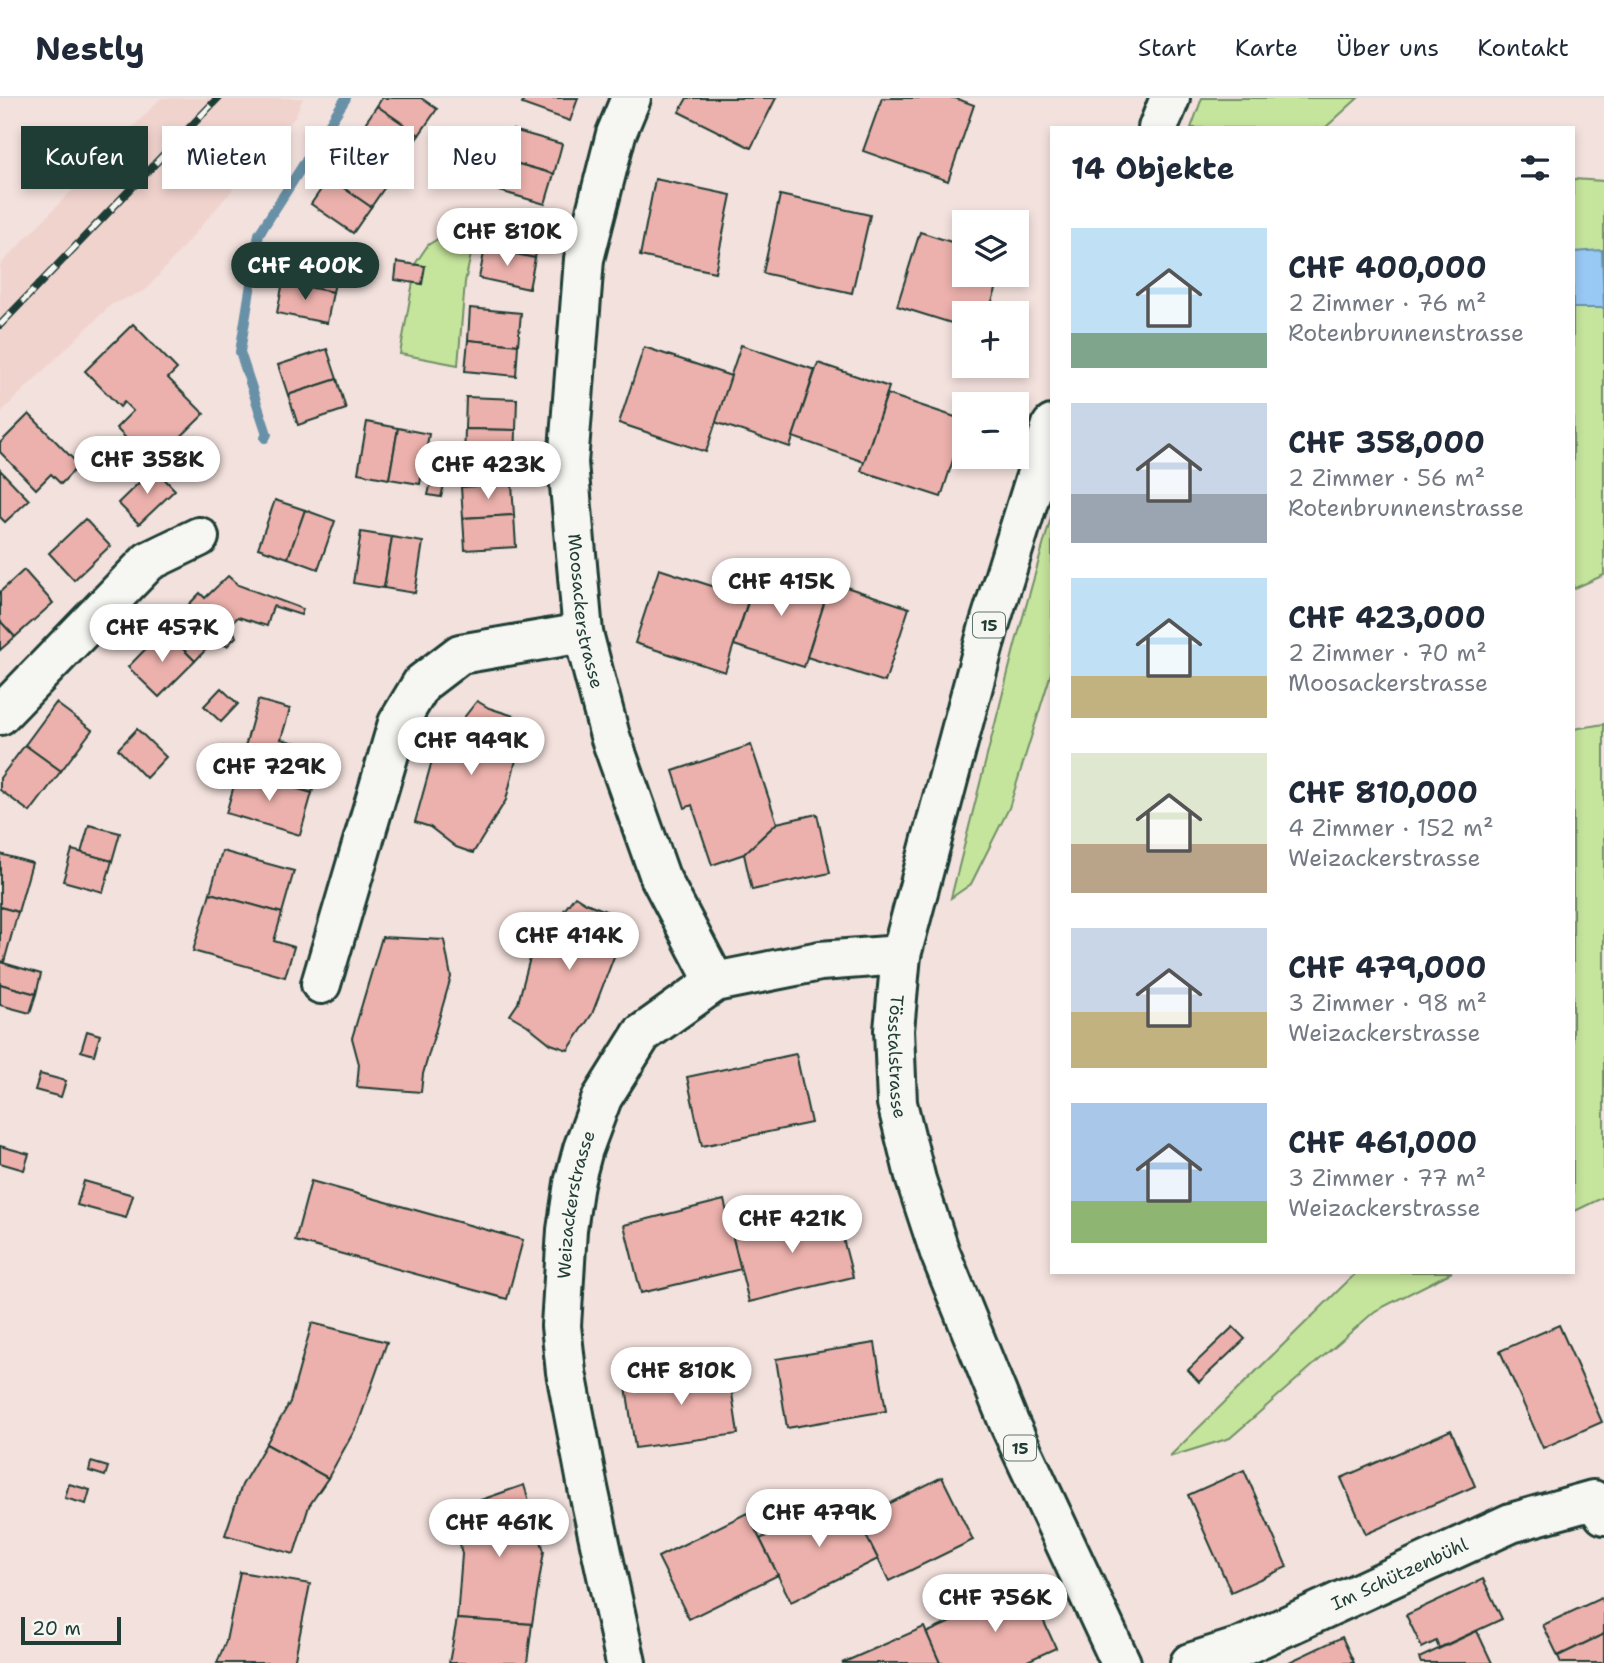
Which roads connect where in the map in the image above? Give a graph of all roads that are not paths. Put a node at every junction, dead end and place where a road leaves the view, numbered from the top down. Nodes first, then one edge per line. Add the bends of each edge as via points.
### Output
1 (631, 98) edge
2 (1170, 98) edge
3 (1159, 126) edge
4 (1050, 431) edge
5 (199, 537) dead end
6 (583, 633) junction
7 (0, 715) edge
8 (901, 955) junction
9 (715, 982) junction
10 (321, 984) dead end
11 (1604, 1515) edge
12 (626, 1663) edge
13 (1121, 1663) edge
14 (1190, 1663) edge

1 - 6 street, Moosackerstrasse via 616,134 584,259 568,463
2 - 3 street
4 - 8 street, Tösstalstrasse / 15 via 989,626
5 - 7 street via 149,561
6 - 9 street, Moosackerstrasse via 610,736 660,877
6 - 10 street via 460,654 422,683 398,723
8 - 9 street, Weizackerstrasse via 820,961
8 - 13 street, Tösstalstrasse / 15 via 894,1030 897,1102 916,1180 940,1253 1009,1423
9 - 12 street, Weizackerstrasse via 642,1034 602,1098 583,1149 567,1230 561,1326 564,1353
11 - 14 street, Im Schützenbühl via 1593,1500 1511,1523 1241,1647

